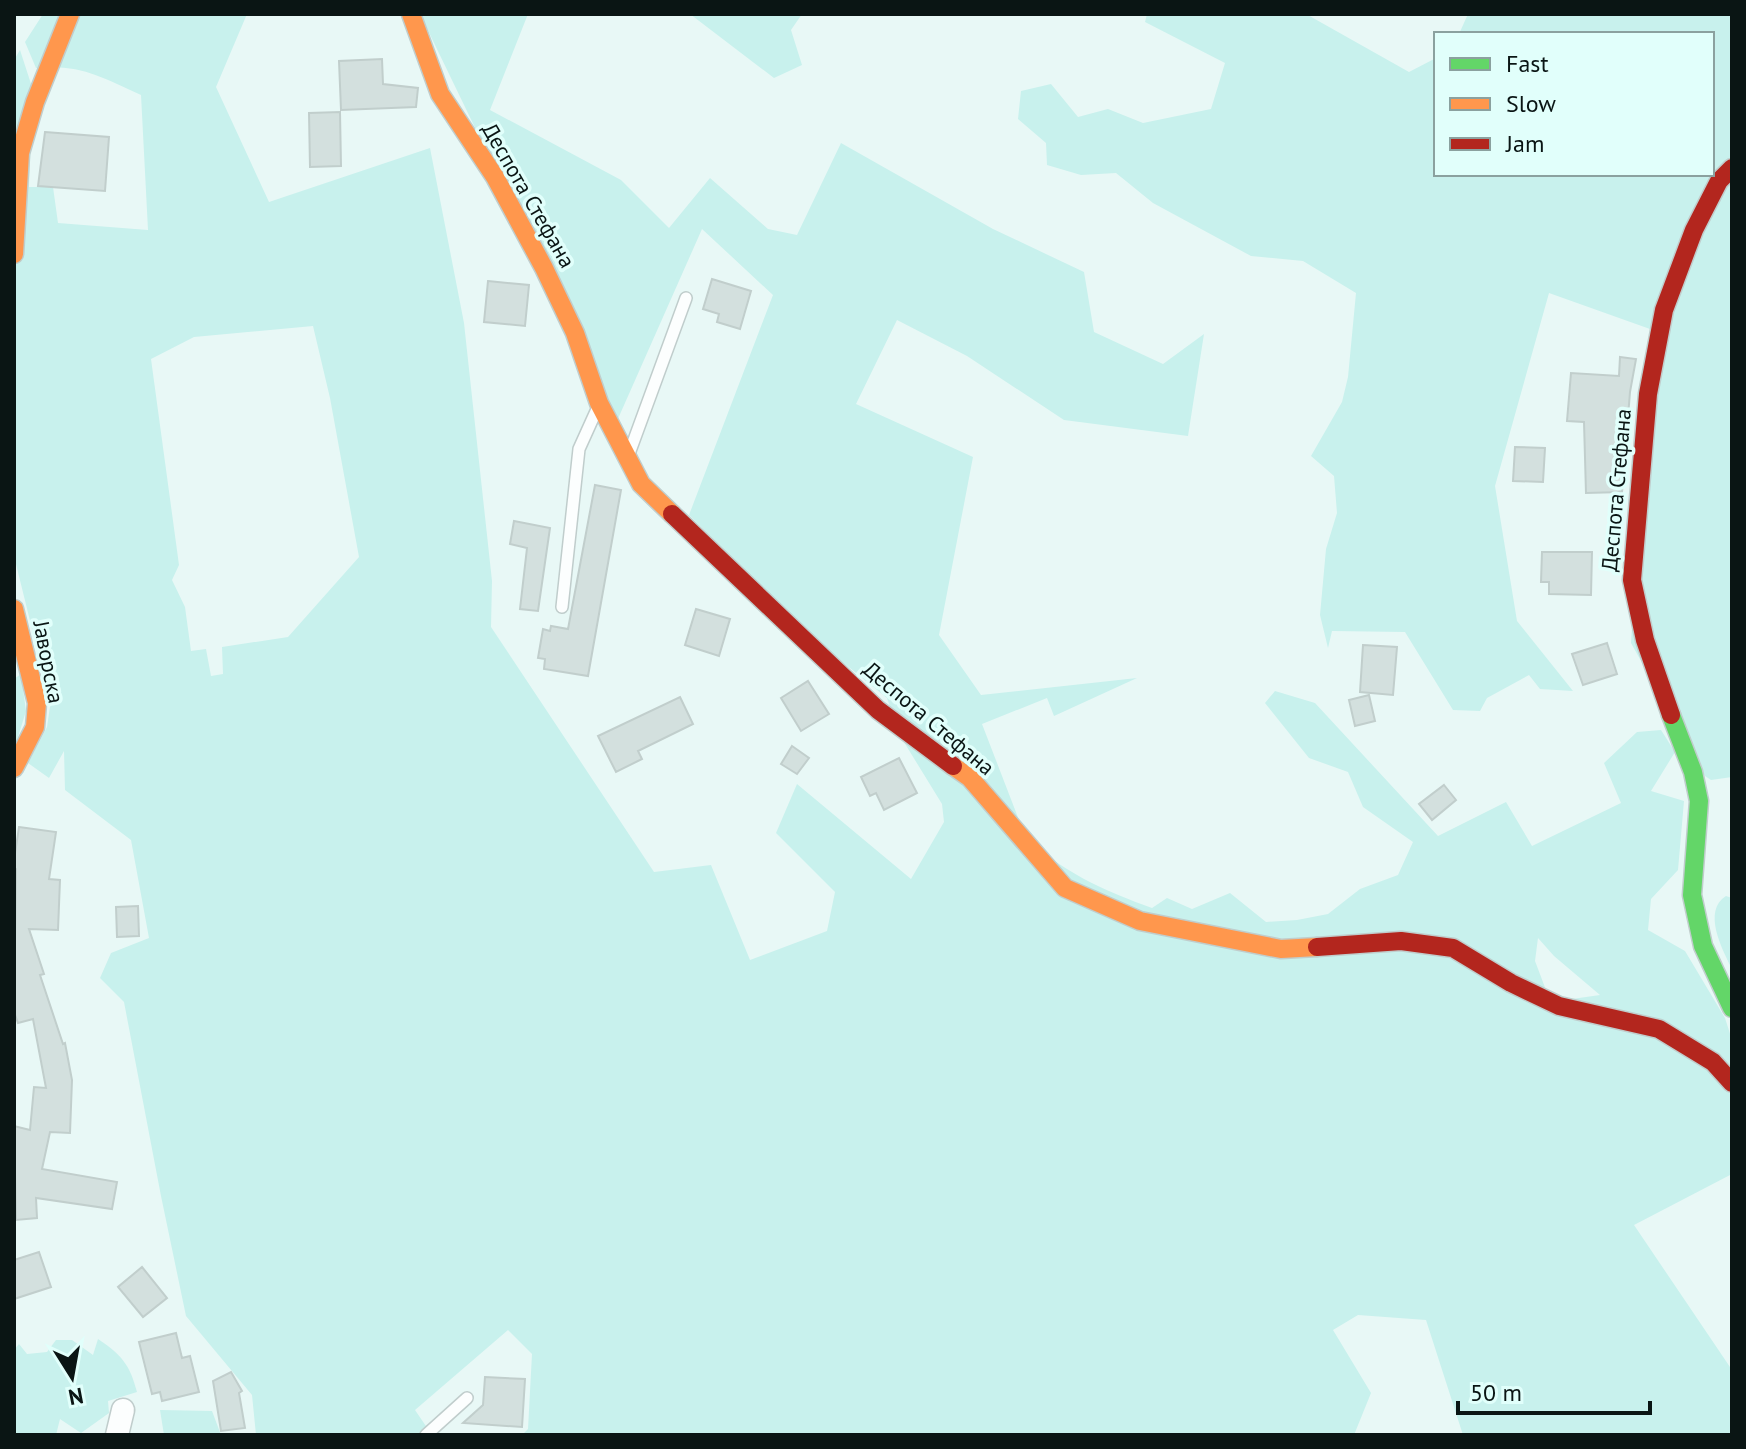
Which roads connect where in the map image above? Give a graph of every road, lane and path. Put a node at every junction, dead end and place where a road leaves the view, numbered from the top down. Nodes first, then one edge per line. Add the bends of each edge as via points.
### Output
1 (70, 14) edge
2 (411, 14) edge
3 (1732, 168) edge
4 (14, 254) edge
5 (686, 298) dead end
6 (599, 403) junction
7 (628, 458) junction
8 (562, 607) dead end
9 (14, 609) edge
10 (14, 768) edge
11 (1732, 1008) edge
12 (1732, 1083) edge
13 (467, 1398) dead end
14 (123, 1410) dead end
15 (117, 1435) edge
16 (426, 1435) edge

1 - 4 street via 20,153
2 - 6 street, Деспота Стефана via 440,94 495,177 544,268 575,333
3 - 11 street, Деспота Стефана via 1719,181 1694,230 1664,310 1648,394 1632,580 1645,640 1693,772 1699,801 1692,895 1703,946
5 - 7 lane
6 - 7 street, Деспота Стефана
6 - 8 lane via 579,449
7 - 12 street, Деспота Стефана via 641,484 878,710 970,778 1065,888 1140,921 1281,949 1401,941 1453,948 1559,1006 1659,1029 1713,1062
9 - 10 street, Јаворска via 37,703 35,727
13 - 16 lane
14 - 15 street

